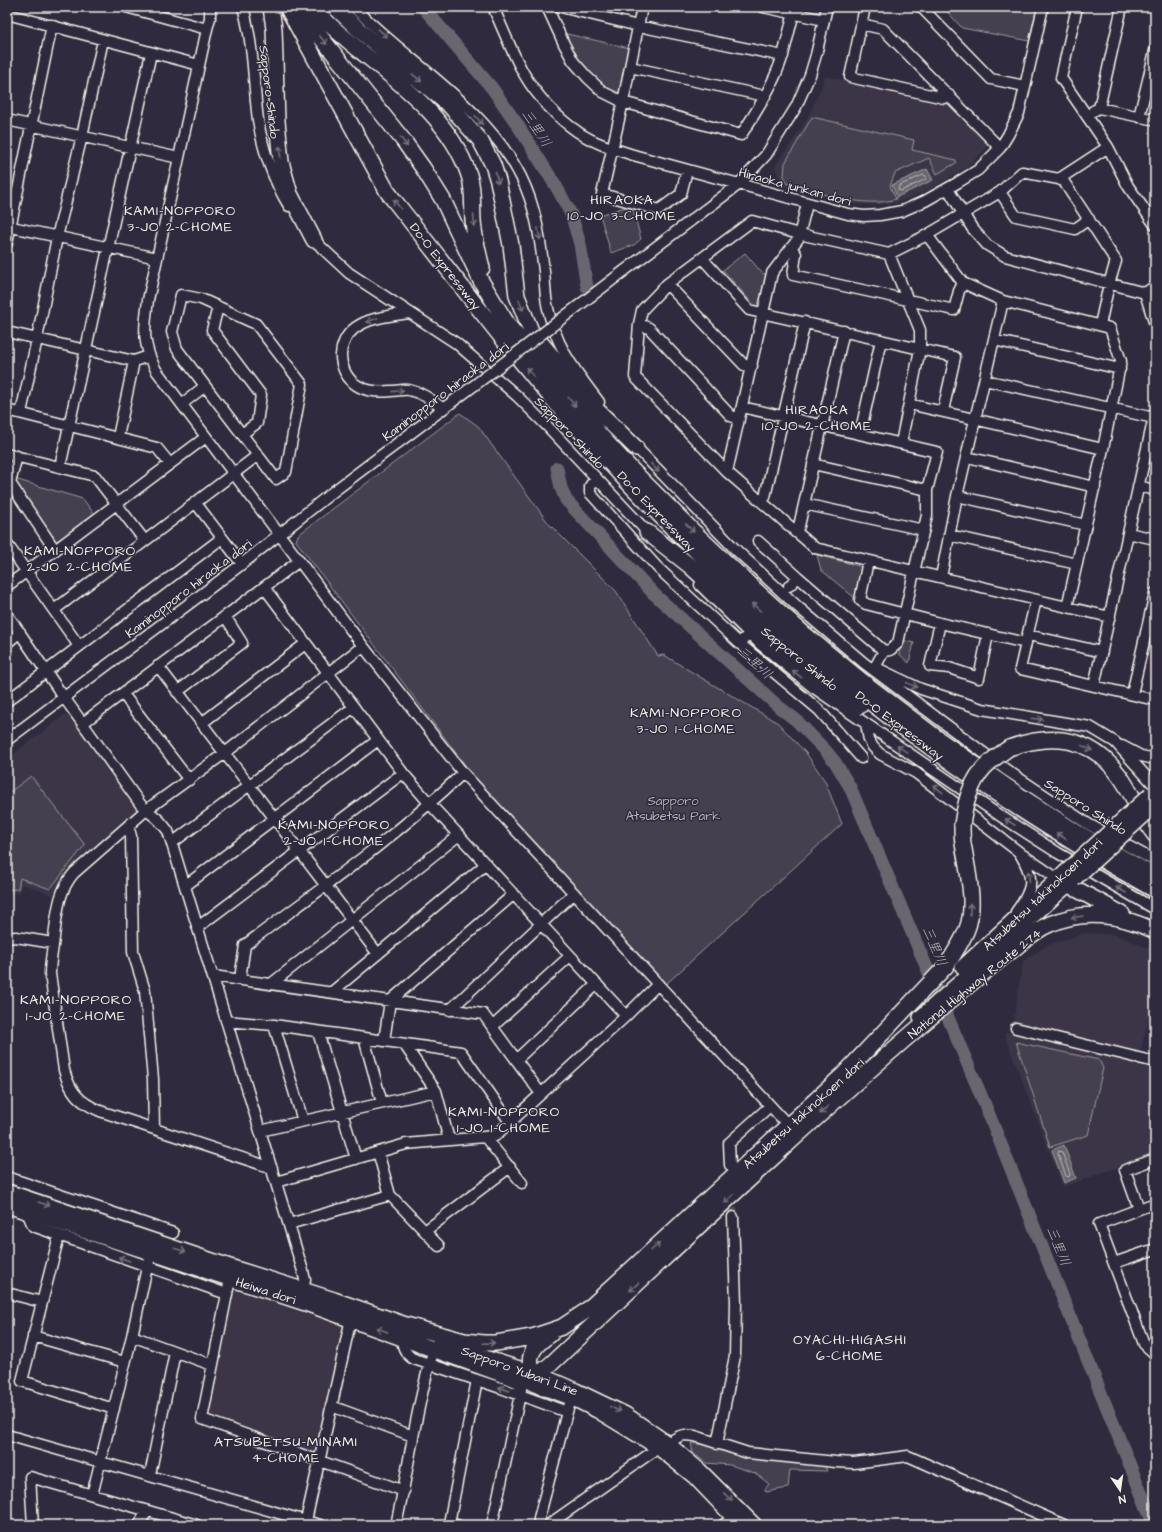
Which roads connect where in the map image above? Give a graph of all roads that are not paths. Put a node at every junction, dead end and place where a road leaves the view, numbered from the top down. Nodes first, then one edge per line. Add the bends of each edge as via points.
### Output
1 (126, 7) edge
2 (210, 7) edge
3 (243, 7) edge
4 (271, 7) edge
5 (287, 7) edge
6 (302, 7) edge
7 (315, 7) edge
8 (335, 7) edge
9 (354, 7) edge
10 (493, 7) edge
11 (547, 7) edge
12 (561, 7) edge
13 (642, 7) edge
14 (763, 7) edge
15 (827, 7) edge
16 (865, 7) edge
17 (921, 7) edge
18 (1043, 7) edge
19 (1077, 7) edge
20 (1122, 7) edge
21 (776, 8) edge
22 (794, 13) junction
23 (7, 14) edge
24 (824, 20) junction
25 (861, 24) junction
26 (52, 25) junction
27 (638, 26) junction
28 (207, 29) junction
29 (103, 40) junction
30 (1155, 51) edge
31 (151, 53) junction
32 (783, 56) junction
33 (199, 65) junction
34 (630, 67) junction
35 (1025, 86) junction
36 (949, 95) junction
37 (765, 96) junction
38 (623, 102) junction
39 (1099, 108) junction
40 (1086, 115) junction
41 (1139, 117) junction
42 (7, 120) edge
43 (1155, 120) edge
44 (32, 125) junction
45 (82, 136) junction
46 (130, 147) junction
47 (1108, 147) junction
48 (1000, 148) junction
49 (612, 149) junction
50 (179, 158) junction
51 (687, 170) junction
52 (1059, 179) junction
53 (738, 185) junction
54 (948, 189) junction
55 (1000, 192) junction
56 (807, 204) junction
57 (963, 214) junction
58 (1089, 219) junction
59 (1155, 225) edge
60 (9, 226) edge
61 (799, 234) junction
62 (927, 235) junction
63 (57, 237) junction
64 (314, 240) junction
65 (7, 243) edge
66 (108, 248) junction
67 (791, 248) junction
68 (889, 254) junction
69 (157, 258) junction
70 (702, 258) junction
71 (963, 283) junction
72 (667, 284) junction
73 (1109, 284) junction
74 (1155, 286) edge
75 (1145, 293) junction
76 (908, 301) junction
77 (1003, 301) junction
78 (218, 307) junction
79 (410, 313) junction
80 (764, 313) junction
81 (805, 322) junction
82 (639, 324) junction
83 (508, 325) junction
84 (1100, 325) junction
85 (1155, 325) edge
86 (7, 332) edge
87 (844, 332) junction
88 (37, 339) junction
89 (881, 340) junction
90 (994, 340) junction
91 (920, 349) junction
92 (86, 350) junction
93 (148, 356) junction
94 (134, 360) junction
95 (752, 366) junction
96 (1120, 369) junction
97 (985, 380) junction
98 (205, 386) junction
99 (182, 404) junction
100 (909, 404) junction
101 (742, 407) junction
102 (1112, 408) junction
103 (443, 409) junction
104 (7, 410) edge
105 (943, 411) junction
106 (21, 413) junction
107 (1154, 415) edge
108 (784, 416) junction
109 (976, 418) junction
110 (739, 419) junction
111 (69, 425) junction
112 (822, 425) junction
113 (242, 434) junction
114 (860, 434) junction
115 (206, 436) junction
116 (118, 437) junction
117 (900, 443) junction
118 (636, 448) junction
119 (1103, 449) junction
120 (12, 455) edge
121 (258, 455) junction
122 (966, 457) junction
123 (170, 464) junction
124 (813, 464) junction
125 (60, 467) junction
126 (727, 472) junction
127 (234, 473) junction
128 (596, 478) junction
129 (1138, 486) junction
130 (1094, 487) junction
131 (927, 490) junction
132 (1155, 490) edge
133 (957, 496) junction
134 (195, 502) junction
135 (762, 502) junction
136 (117, 504) junction
137 (804, 504) junction
138 (1086, 525) junction
139 (924, 530) junction
140 (647, 532) junction
141 (795, 532) junction
142 (1128, 533) junction
143 (279, 534) junction
144 (949, 535) junction
145 (222, 538) junction
146 (1155, 539) edge
147 (758, 540) dead end
148 (145, 541) junction
149 (7, 544) edge
150 (55, 550) junction
151 (299, 561) junction
152 (868, 561) junction
153 (242, 564) junction
154 (1076, 564) junction
155 (914, 571) junction
156 (26, 572) junction
157 (798, 577) junction
158 (941, 577) junction
159 (7, 586) edge
160 (789, 586) dead end
161 (264, 587) junction
162 (1155, 593) edge
163 (1036, 600) junction
164 (1067, 607) junction
165 (54, 610) junction
166 (7, 614) edge
167 (905, 614) junction
168 (225, 616) junction
169 (1110, 617) junction
170 (940, 623) junction
171 (20, 632) junction
172 (988, 634) junction
173 (747, 636) dead end
174 (1027, 639) junction
175 (7, 643) edge
176 (740, 643) junction
177 (305, 644) junction
178 (79, 646) junction
179 (363, 646) junction
180 (884, 651) junction
181 (1102, 652) junction
182 (864, 663) junction
183 (158, 666) junction
184 (875, 667) junction
185 (46, 671) junction
186 (328, 674) junction
187 (1094, 686) junction
188 (177, 692) junction
189 (123, 694) junction
190 (1132, 694) junction
191 (65, 697) junction
192 (1155, 700) edge
193 (7, 701) edge
194 (354, 707) junction
195 (83, 723) junction
196 (202, 723) junction
197 (866, 724) junction
198 (7, 740) edge
199 (378, 740) junction
200 (1115, 742) junction
201 (933, 750) junction
202 (224, 753) junction
203 (861, 758) dead end
204 (1155, 759) edge
205 (403, 773) junction
206 (462, 773) junction
207 (189, 780) junction
208 (249, 785) junction
209 (1154, 794) edge
210 (430, 804) junction
211 (146, 811) junction
212 (275, 819) junction
213 (128, 826) junction
214 (459, 834) junction
215 (1155, 835) edge
216 (172, 843) junction
217 (299, 852) junction
218 (1019, 852) junction
219 (1155, 861) edge
220 (486, 864) junction
221 (1155, 876) edge
222 (1066, 879) junction
223 (325, 885) junction
224 (185, 886) junction
225 (1155, 890) edge
226 (574, 893) junction
227 (514, 894) junction
228 (1155, 909) edge
229 (352, 920) junction
230 (1137, 922) junction
231 (541, 924) junction
232 (198, 927) junction
233 (1155, 931) edge
234 (998, 934) junction
235 (7, 938) edge
236 (54, 943) junction
237 (378, 954) junction
238 (570, 956) junction
239 (213, 976) junction
240 (240, 979) junction
241 (957, 983) junction
242 (271, 984) junction
243 (597, 984) junction
244 (658, 984) junction
245 (332, 992) junction
246 (390, 1001) junction
247 (450, 1010) junction
248 (626, 1016) junction
249 (226, 1021) junction
250 (908, 1023) junction
251 (274, 1025) junction
252 (492, 1027) junction
253 (1016, 1028) dead end
254 (318, 1032) junction
255 (364, 1038) junction
256 (384, 1041) junction
257 (404, 1044) junction
258 (516, 1060) junction
259 (1155, 1062) edge
260 (849, 1079) junction
261 (436, 1091) junction
262 (541, 1094) junction
263 (382, 1103) junction
264 (770, 1106) junction
265 (343, 1112) junction
266 (303, 1121) junction
267 (510, 1122) junction
268 (788, 1125) junction
269 (154, 1129) junction
270 (260, 1131) junction
271 (485, 1137) junction
272 (449, 1140) junction
273 (378, 1152) junction
274 (356, 1158) junction
275 (1155, 1159) edge
276 (730, 1165) dead end
277 (510, 1167) junction
278 (272, 1168) junction
279 (7, 1177) edge
280 (276, 1182) junction
281 (522, 1183) dead end
282 (7, 1192) edge
283 (390, 1195) junction
284 (1155, 1203) edge
285 (7, 1205) edge
286 (1139, 1209) junction
287 (27, 1212) junction
288 (733, 1217) tunnel mouth
289 (289, 1224) junction
290 (425, 1232) junction
291 (173, 1233) dead end
292 (59, 1236) junction
293 (439, 1246) dead end
294 (1154, 1253) edge
295 (151, 1254) junction
296 (1114, 1263) junction
297 (230, 1279) junction
298 (7, 1293) edge
299 (227, 1294) junction
300 (302, 1296) junction
301 (42, 1302) junction
302 (352, 1313) junction
303 (562, 1327) junction
304 (406, 1330) junction
305 (33, 1336) junction
306 (132, 1336) junction
307 (434, 1349) junction
308 (175, 1352) junction
309 (1155, 1354) edge
310 (125, 1362) junction
311 (430, 1364) junction
312 (212, 1365) junction
313 (477, 1380) junction
314 (532, 1382) junction
315 (573, 1399) junction
316 (331, 1406) junction
317 (114, 1408) junction
318 (567, 1412) junction
319 (7, 1435) edge
320 (413, 1436) junction
321 (717, 1444) junction
322 (663, 1445) junction
323 (101, 1461) junction
324 (319, 1461) junction
325 (150, 1475) junction
326 (404, 1491) junction
327 (92, 1495) junction
328 (147, 1511) junction
329 (306, 1523) edge
330 (732, 1523) edge
331 (35, 1524) edge
332 (552, 1524) edge
333 (139, 1525) edge
334 (194, 1525) edge
335 (320, 1525) edge
336 (396, 1525) edge
337 (457, 1525) edge
338 (492, 1525) edge
339 (539, 1525) edge
340 (755, 1525) edge
341 (1064, 1525) edge

1 - 28 street
2 - 28 street
3 - 64 street, Sapporo Shindo via 253,54 258,119 267,157 278,186 297,219
64 -> 4 highway via 290,194 280,162
201 -> 5 highway, Do-O Expressway via 853,690 786,634 692,549 593,445 527,368 390,195
6 -> 83 highway, Do-O Expressway via 319,35 423,168 443,200 480,281
7 -> 83 highway via 335,30 417,98 437,118 459,151 470,176 476,244 485,278
8 -> 118 highway via 450,106 480,140 498,181 518,296 531,332 596,409
9 -> 118 street, Sapporo Shindo via 470,110 497,140 520,176 530,198 540,238 547,304 562,351
10 - 49 street, Hiraoka junkan dori via 524,74 542,98 562,120 578,132
11 - 38 street via 573,61 603,92
12 - 27 street
13 - 27 street
14 - 21 street
15 - 24 street, Kaminopporo hiraoka dori
16 - 25 street
17 - 35 street via 991,79
18 - 35 street, Hiraoka junkan dori
19 - 40 street via 1061,78
20 - 39 street
21 - 22 street
22 - 24 street
22 - 32 street
23 - 26 street
24 - 53 street, Kaminopporo hiraoka dori via 810,75 796,107 766,155
25 - 36 street via 883,30
25 - 36 street via 850,76 944,98
26 - 29 street
26 - 44 street
27 - 32 street
27 - 34 street
28 - 33 street
29 - 31 street
29 - 45 street
30 - 41 street
31 - 33 street
31 - 46 street
32 - 37 street
33 - 50 street
34 - 37 street
34 - 38 street
35 - 48 street, Hiraoka junkan dori via 1019,112
36 - 48 street
37 - 38 street via 741,135
38 - 49 street
39 - 40 street
39 - 41 street
40 - 47 street
41 - 43 street
42 - 44 street
44 - 45 street
44 - 60 street
45 - 46 street
45 - 63 street
46 - 50 street
46 - 66 street
47 - 52 street
47 - 59 street via 1128,186
48 - 54 street, Hiraoka junkan dori via 978,170
49 - 51 street, Hiraoka junkan dori
49 - 51 street via 602,194 659,210 681,194
50 - 69 street
51 - 53 street, Hiraoka junkan dori
52 - 55 street via 1022,172
52 - 58 street via 1064,182
53 - 56 street, Hiraoka junkan dori
53 - 103 street, Kaminopporo hiraoka dori, bridge
54 - 56 street, Hiraoka junkan dori via 902,211 880,215 848,214
54 - 57 street
55 - 57 street
55 - 58 street via 1016,216 1075,229
56 - 61 street
57 - 62 street
57 - 73 street via 987,245 1005,256
58 - 73 street via 1116,261
60 - 63 street
60 - 65 street
61 - 67 street
61 - 68 street
61 - 70 street via 752,221
62 - 68 street
62 - 71 street
63 - 66 street
63 - 88 street
64 - 79 street, Sapporo Shindo via 349,273
66 - 69 street
66 - 92 street
67 - 76 street via 796,254 793,275
67 - 80 street via 772,273
68 - 76 street
69 - 93 street via 145,321 144,340
70 - 72 street
70 - 80 street via 749,310
71 - 76 street via 954,310
71 - 77 street
72 - 82 street via 642,310
72 - 95 street via 744,365
73 - 75 street
73 - 84 street
74 - 75 street
75 - 85 street
76 - 91 street via 920,330
77 - 84 street
77 - 90 street
78 - 98 street via 181,295 172,332 177,349
78 - 113 street via 212,330 260,395 257,423
78 - 121 street via 256,324 302,384 286,472 276,479
79 -> 103 street via 380,318 351,330 341,350 343,369 349,380 365,390 377,393 407,390 424,395
79 - 128 street, Sapporo Shindo via 456,343 517,396
80 - 81 street
80 - 95 street
81 - 87 street
81 - 108 street
82 - 110 street via 649,328 731,416
82 - 126 street via 634,377
83 -> 221 highway, Do-O Expressway via 633,471 695,533 802,632 948,746 1078,833
84 - 96 street via 1110,328 1121,360
86 - 88 street
87 - 89 street
87 - 112 street
88 - 92 street
88 - 106 street
89 - 91 street
89 - 114 street
90 - 96 street
90 - 97 street
91 - 100 street
91 - 105 street via 955,357
92 - 94 street
92 - 111 street
93 - 94 street
93 - 99 street
94 - 116 street
95 - 101 street
96 - 102 street
97 - 102 street
97 - 109 street
98 - 99 street
98 - 113 street
99 - 115 street
100 - 105 street
100 - 117 street
101 - 108 street
101 - 110 street
102 - 107 street
102 - 119 street
103 - 143 street, Kaminopporo hiraoka dori
104 - 106 street
105 - 109 street
106 - 111 street
107 - 129 street
108 - 112 street
108 - 135 street
109 - 119 street
109 - 122 street
110 - 126 street
111 - 116 street
111 - 125 street
112 - 114 street
112 - 124 street
113 - 121 street
114 - 117 street
115 - 123 street
115 - 127 street
116 - 123 street via 157,448
117 - 131 street via 936,452
118 -> 182 street, Sapporo Shindo via 735,549
119 - 130 street
120 - 125 street
120 - 150 street via 10,483
121 - 127 street
122 - 130 street
122 - 133 street
123 - 136 street
124 - 131 street
124 - 137 street
125 - 136 street via 95,476
126 - 135 street
127 - 134 street
127 - 143 street
128 - 140 street, Sapporo Shindo
128 - 176 street via 590,486 590,493 658,568
129 - 132 street
129 - 142 street
130 - 138 street
131 - 139 street
133 - 138 street
133 - 144 street
134 - 145 street
134 - 148 street
135 - 141 street
136 - 148 street
136 - 150 street
137 - 139 street
137 - 141 street
138 - 154 street
139 - 155 street
197 -> 140 street, Sapporo Shindo via 814,688 760,644
140 - 201 highway via 690,566 778,646 826,683
141 - 152 street via 815,548
142 - 146 street
142 - 169 street
143 - 151 street
143 - 153 street, Kaminopporo hiraoka dori
144 - 154 street
144 - 158 street
145 - 153 street
145 - 178 street
147 - 157 street
148 - 165 street
149 - 156 street
150 - 156 street
151 - 161 street
151 - 179 street
152 - 155 street
152 - 167 street via 860,600 866,604
153 - 191 street, Kaminopporo hiraoka dori
154 - 164 street
155 - 158 street
155 - 167 street
156 - 159 street
156 - 165 street
157 - 160 street
157 - 180 street
158 - 163 street
161 - 168 street
161 - 177 street
162 - 190 street
163 - 164 street
163 - 174 street
164 - 169 street
165 - 178 street
166 - 171 street
167 - 170 street
167 - 180 street via 898,643 890,650
168 - 183 street
168 - 188 street via 242,643
169 - 181 street
170 - 172 street
170 - 172 street via 930,666 949,668 979,678
171 - 175 street
171 - 185 street
172 - 174 street
173 - 176 street
174 - 181 street
174 - 187 street via 1020,669
176 - 203 street via 819,710
177 - 186 street
177 - 196 street
178 - 185 street
179 - 186 street
179 - 206 street
180 - 184 street
181 - 187 street
182 - 184 street
182 - 219 street, Sapporo Shindo via 1005,769 1095,828
183 - 188 street
183 - 189 street
184 -> 200 street via 922,689 982,709 1090,727
185 - 191 street
185 - 193 street
186 - 194 street
186 - 202 street
187 - 190 street
188 - 196 street
189 - 195 street
189 - 207 street
190 - 192 street
191 - 195 street
191 - 198 street, Kaminopporo hiraoka dori
194 - 199 street
194 - 208 street
195 - 211 street
196 - 202 street
218 -> 197 street via 916,773 880,754 869,740
228 -> 197 street, Sapporo Shindo via 1051,849
199 - 205 street
199 - 212 street
200 - 204 street via 1141,756
200 - 209 street
225 -> 201 highway, Do-O Expressway via 1074,845
202 - 207 street
202 - 208 street
205 - 210 street
205 - 217 street
206 - 210 street
206 - 226 street
207 - 211 street
208 - 212 street
208 - 216 street
209 - 222 main road, Atsubetsu takinokoen dori, bridge
210 - 214 street
210 - 223 street
211 - 213 street
211 - 216 street via 161,822
212 - 217 street
212 - 224 street
213 - 236 street via 68,880 62,891
213 - 269 street via 131,836 134,952 146,991
214 - 220 street
214 - 229 street
250 -> 215 highway, National Highway Route 274, bridge via 959,946 968,928 969,879 962,825 971,787 988,763 1009,748 1026,742 1055,738 1087,747 1101,756 1119,775
216 - 224 street
217 - 223 street
217 - 232 street
218 - 222 street
234 -> 218 street via 1026,899 1030,887 1030,874
220 - 227 street
220 - 237 street
222 - 230 highway
222 - 234 main road, Atsubetsu takinokoen dori
222 - 241 main road, Atsubetsu takinokoen dori
223 - 229 street
223 - 240 street via 245,945
224 - 232 street
226 - 231 street
226 - 244 street
227 - 231 street
227 - 246 street
229 - 237 street
229 - 242 street
230 - 233 highway, National Highway Route 274
230 -> 241 highway, National Highway Route 274 via 1108,915 1091,915 1051,923
231 - 238 street
231 - 247 street
232 - 239 street
234 - 241 main road, Atsubetsu takinokoen dori
235 - 236 street
236 - 269 street via 50,974 67,1081 81,1101 90,1106
237 - 245 street
238 - 243 street
238 - 252 street
239 - 240 street
239 - 249 street
240 - 242 street
241 - 250 highway, National Highway Route 274
242 - 245 street
243 - 248 street
243 - 258 street
244 - 248 street
244 - 264 street
245 - 246 street
246 - 247 street
246 - 256 street
247 - 252 street via 483,1014
248 - 262 street
249 - 251 street
249 - 270 street
250 - 260 highway, National Highway Route 274
250 - 260 highway, National Highway Route 274
251 - 254 street
251 - 266 street
252 - 258 street
253 - 259 street
254 - 255 street
254 - 265 street
255 - 256 street
255 - 263 street
256 - 257 street
257 - 261 street
257 - 267 street via 461,1052
258 - 262 street
260 - 268 highway, Atsubetsu takinokoen dori
260 -> 314 highway, Atsubetsu takinokoen dori
261 - 263 street
261 - 272 street
262 - 267 street
263 - 265 street
264 - 268 street
264 - 276 street via 729,1143
265 - 266 street
265 - 274 street
266 - 270 street
267 - 271 street via 495,1136
303 -> 268 highway, Atsubetsu takinokoen dori via 586,1311
269 - 278 street
270 - 278 street
271 - 272 street
271 - 277 street
272 - 273 street via 406,1144
273 - 274 street
273 - 283 street
274 - 280 street
275 - 286 street via 1125,1170
277 - 281 street
277 - 290 street
278 - 280 street
279 - 291 street
280 - 289 street
282 -> 295 highway, Heiwa dori
283 - 289 street
283 - 290 street
284 - 286 street
285 - 287 highway, Heiwa dori
286 - 296 street via 1099,1224
287 - 292 street via 33,1226
287 - 295 highway, Heiwa dori
288 - 321 street via 735,1356
289 - 300 street via 304,1274
290 - 293 street
295 -> 292 street
292 - 301 street
294 - 296 street
295 - 297 highway, Heiwa dori
295 - 299 street
295 -> 300 highway, Heiwa dori
295 - 306 street
296 - 309 street via 1144,1344
297 - 299 street
297 - 300 highway, Heiwa dori
298 - 301 street
299 - 312 street
300 - 302 highway, Heiwa dori
301 - 305 street
302 - 304 highway, Heiwa dori
302 - 316 street
304 -> 303 highway, Atsubetsu takinokoen dori via 484,1344 532,1337
303 - 314 highway via 538,1342 533,1350 529,1361
304 - 307 highway, Heiwa dori
304 - 311 street via 403,1347 409,1357
304 - 314 main road, Sapporo Yubari Line via 478,1355
305 - 310 street
305 - 317 street via 22,1381
306 - 308 street
306 - 310 street
307 - 311 street
307 - 314 highway, Heiwa dori
308 - 312 street
308 - 325 street
310 - 317 street
311 - 313 street
311 - 320 street
312 - 324 street via 202,1419
314 -> 313 street
313 - 337 street via 448,1524
314 - 315 main road, Sapporo Yubari Line
314 - 318 street
314 -> 322 main road, Sapporo Yubari Line via 576,1390 626,1414
314 - 338 street
315 - 318 street
315 - 322 main road, Sapporo Yubari Line
316 - 320 street
316 - 324 street
317 - 323 street
318 - 339 street
319 - 323 street
320 - 326 street
321 - 322 street via 685,1435
321 - 341 street via 748,1453 836,1462 854,1463 908,1456
322 - 330 main road, Sapporo Yubari Line via 694,1477
322 - 332 street
322 -> 340 main road, Sapporo Yubari Line via 700,1470
323 - 325 street
323 - 327 street
324 - 326 street
324 - 329 street
325 - 329 street
326 - 336 street
327 - 328 street
327 - 331 street via 30,1477
328 - 333 street
328 - 334 street
329 - 335 street

